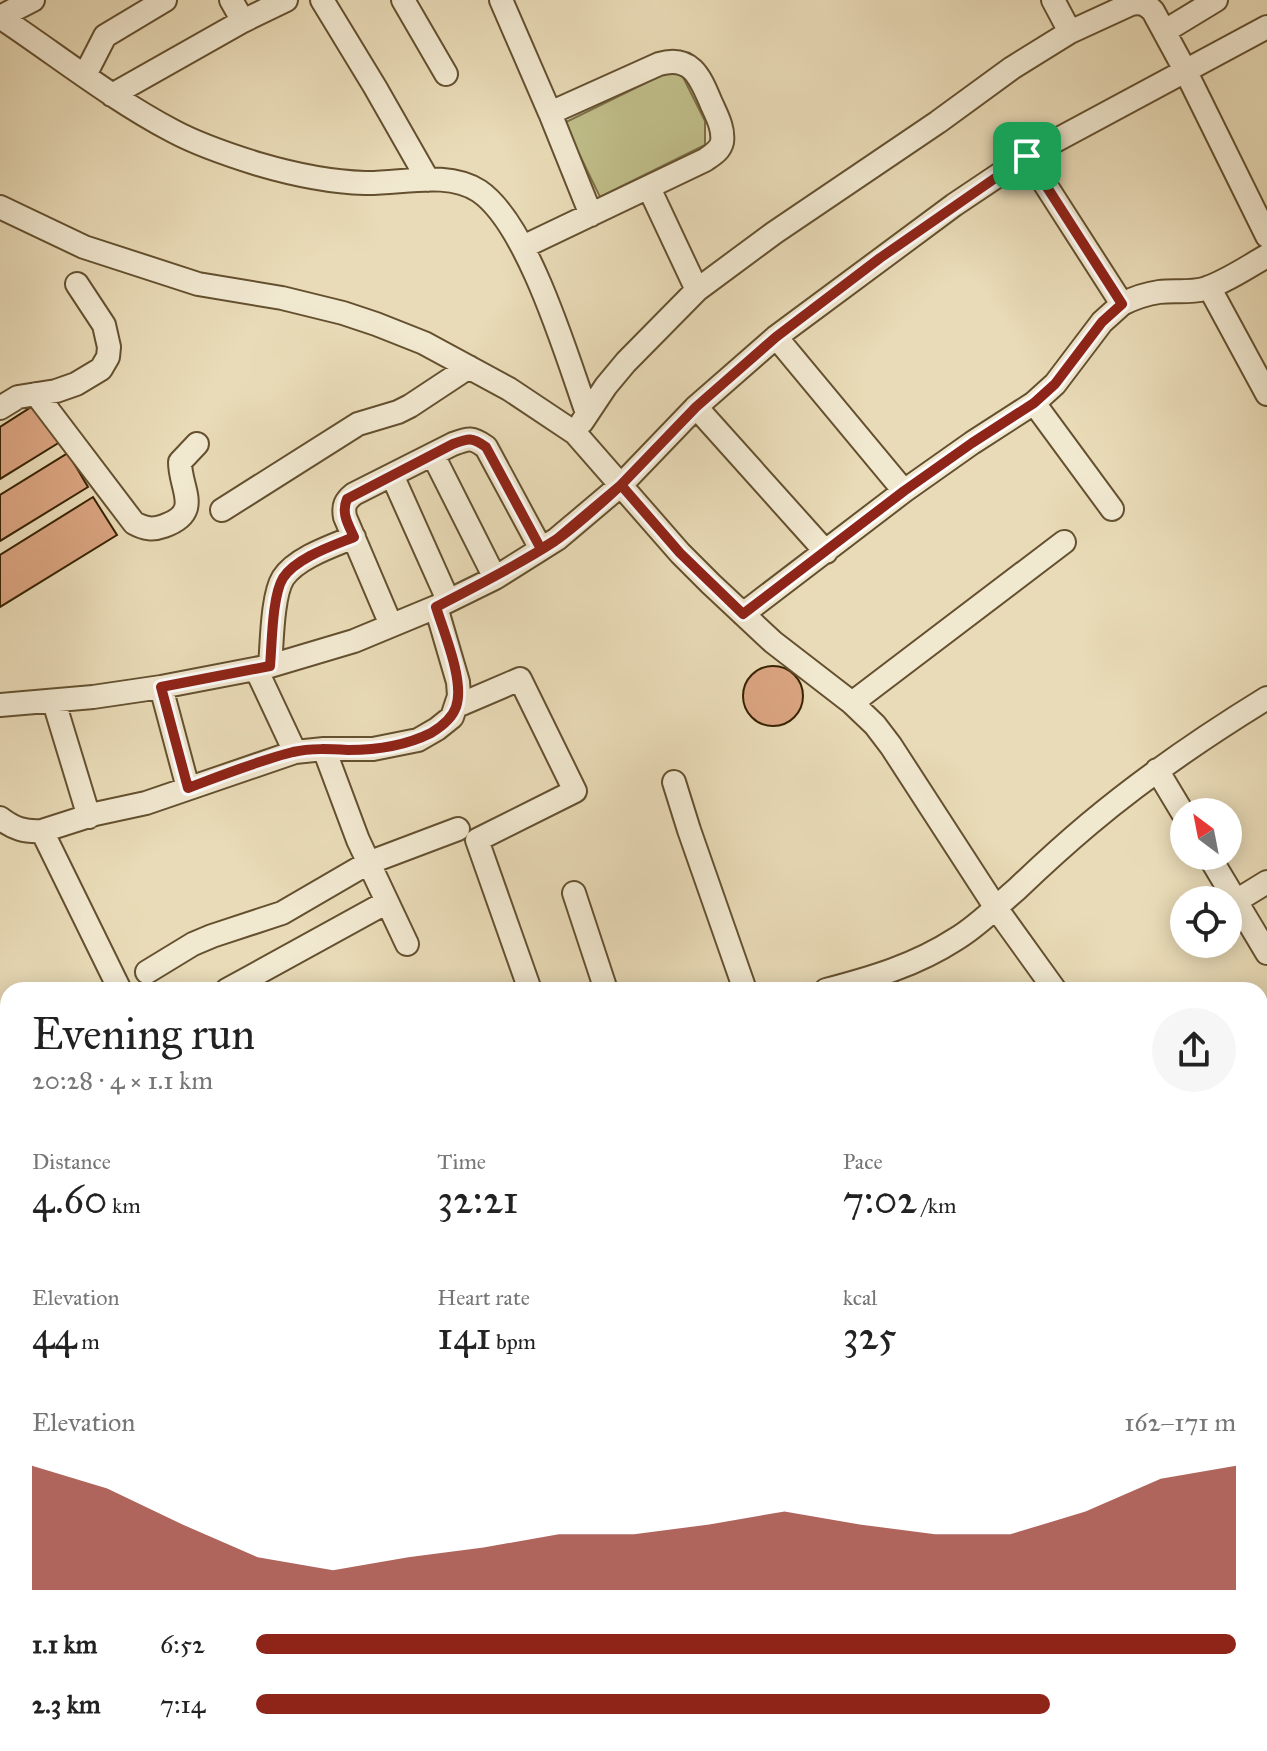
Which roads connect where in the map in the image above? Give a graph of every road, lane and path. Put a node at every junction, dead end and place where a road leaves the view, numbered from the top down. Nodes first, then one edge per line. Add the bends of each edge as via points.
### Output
1 (33, 0) edge
2 (165, 0) edge
3 (231, 0) edge
4 (286, 0) edge
5 (322, 0) edge
6 (403, 0) edge
7 (501, 0) edge
8 (1053, 0) edge
9 (1216, 0) edge
10 (243, 21) junction
11 (1267, 27) edge
12 (1165, 31) junction
13 (1070, 32) junction
14 (1185, 70) junction
15 (446, 74) dead end
16 (85, 75) junction
17 (112, 95) junction
18 (550, 113) junction
19 (1027, 156) junction
20 (428, 180) junction
21 (649, 188) junction
22 (0, 207) edge
23 (591, 215) junction
24 (1267, 236) edge
25 (523, 247) junction
26 (1267, 256) edge
27 (77, 284) dead end
28 (1209, 287) junction
29 (697, 290) junction
30 (1122, 304) junction
31 (776, 337) junction
32 (469, 367) junction
33 (36, 394) junction
34 (1267, 394) edge
35 (1034, 403) junction
36 (696, 407) junction
37 (0, 408) edge
38 (587, 413) junction
39 (575, 433) junction
40 (197, 444) dead end
41 (433, 455) junction
42 (392, 475) junction
43 (621, 485) junction
44 (904, 491) junction
45 (1112, 509) dead end
46 (222, 510) dead end
47 (354, 537) junction
48 (1064, 542) dead end
49 (541, 549) junction
50 (826, 552) junction
51 (495, 578) junction
52 (442, 604) junction
53 (743, 614) junction
54 (391, 625) junction
55 (263, 667) junction
56 (161, 687) junction
57 (1267, 698) edge
58 (54, 702) junction
59 (852, 703) junction
60 (0, 705) edge
61 (457, 706) junction
62 (324, 749) junction
63 (295, 752) junction
64 (1157, 770) junction
65 (674, 782) dead end
66 (188, 788) junction
67 (1174, 798) edge
68 (89, 817) junction
69 (0, 818) edge
70 (458, 829) dead end
71 (42, 831) junction
72 (368, 863) junction
73 (1267, 882) edge
74 (574, 893) dead end
75 (1242, 897) edge
76 (387, 902) junction
77 (996, 908) junction
78 (1242, 911) edge
79 (407, 944) dead end
80 (1267, 953) edge
81 (147, 972) dead end
82 (116, 982) edge
83 (242, 982) edge
84 (527, 982) edge
85 (603, 982) edge
86 (742, 982) edge
87 (859, 982) edge
88 (1049, 982) edge

1 - 16 street via 0,17
2 - 16 street via 105,36
3 - 10 street
4 - 10 street
5 - 20 street
6 - 15 street
7 - 18 street
8 - 13 street
9 - 12 street
10 - 17 street
11 - 14 street
12 - 13 street via 1153,11 1139,2
12 - 14 street
13 - 29 street
14 - 19 street
14 - 24 street
16 - 17 street
17 - 20 street via 174,131 258,164 339,181
18 - 21 street via 659,64 677,61 693,69 720,123 722,143 705,160
18 - 23 street
19 - 30 street
19 - 31 street
20 - 25 street via 466,184 481,193
21 - 23 street
21 - 29 street
22 - 32 street via 84,247 198,284 343,313 424,343
23 - 25 street
25 - 38 street
26 - 28 street
27 - 33 street via 104,325 108,357 101,369 76,384
28 - 30 street via 1149,294
28 - 34 street
29 - 38 street via 626,362
30 - 35 street
31 - 36 street
31 - 44 street
32 - 39 street
32 - 46 street via 410,406 358,424
33 - 37 street
33 - 40 street via 134,523 144,529 182,516 188,497 180,462
35 - 44 street
35 - 45 street
36 - 43 street
36 - 50 street
38 - 39 street
39 - 43 street
41 - 42 street
41 - 49 street via 468,438 486,447
41 - 51 street
42 - 47 street via 347,499 345,517
42 - 52 street
43 - 49 street
43 - 53 street
44 - 50 street
47 - 54 street
47 - 55 street via 312,556 283,578
48 - 59 street
49 - 51 street
50 - 53 street
51 - 52 street
52 - 54 street
52 - 61 street via 458,682
53 - 59 street
54 - 55 street
55 - 56 street
55 - 63 street
56 - 58 street
56 - 66 street
57 - 64 street
58 - 60 street
58 - 68 street
59 - 77 street via 891,746
61 - 62 street via 452,717 418,740 373,749
61 - 84 street via 520,679 575,791 477,840
62 - 63 street
62 - 72 street
63 - 66 street
64 - 67 street
64 - 77 street
65 - 86 street
66 - 68 street
68 - 71 street
69 - 71 street via 27,832
70 - 72 street
71 - 82 street
72 - 76 street
72 - 81 street via 282,913 193,944
73 - 75 street
74 - 85 street
76 - 79 street
76 - 83 street
77 - 87 street via 957,939 911,964
77 - 88 street
78 - 80 street

